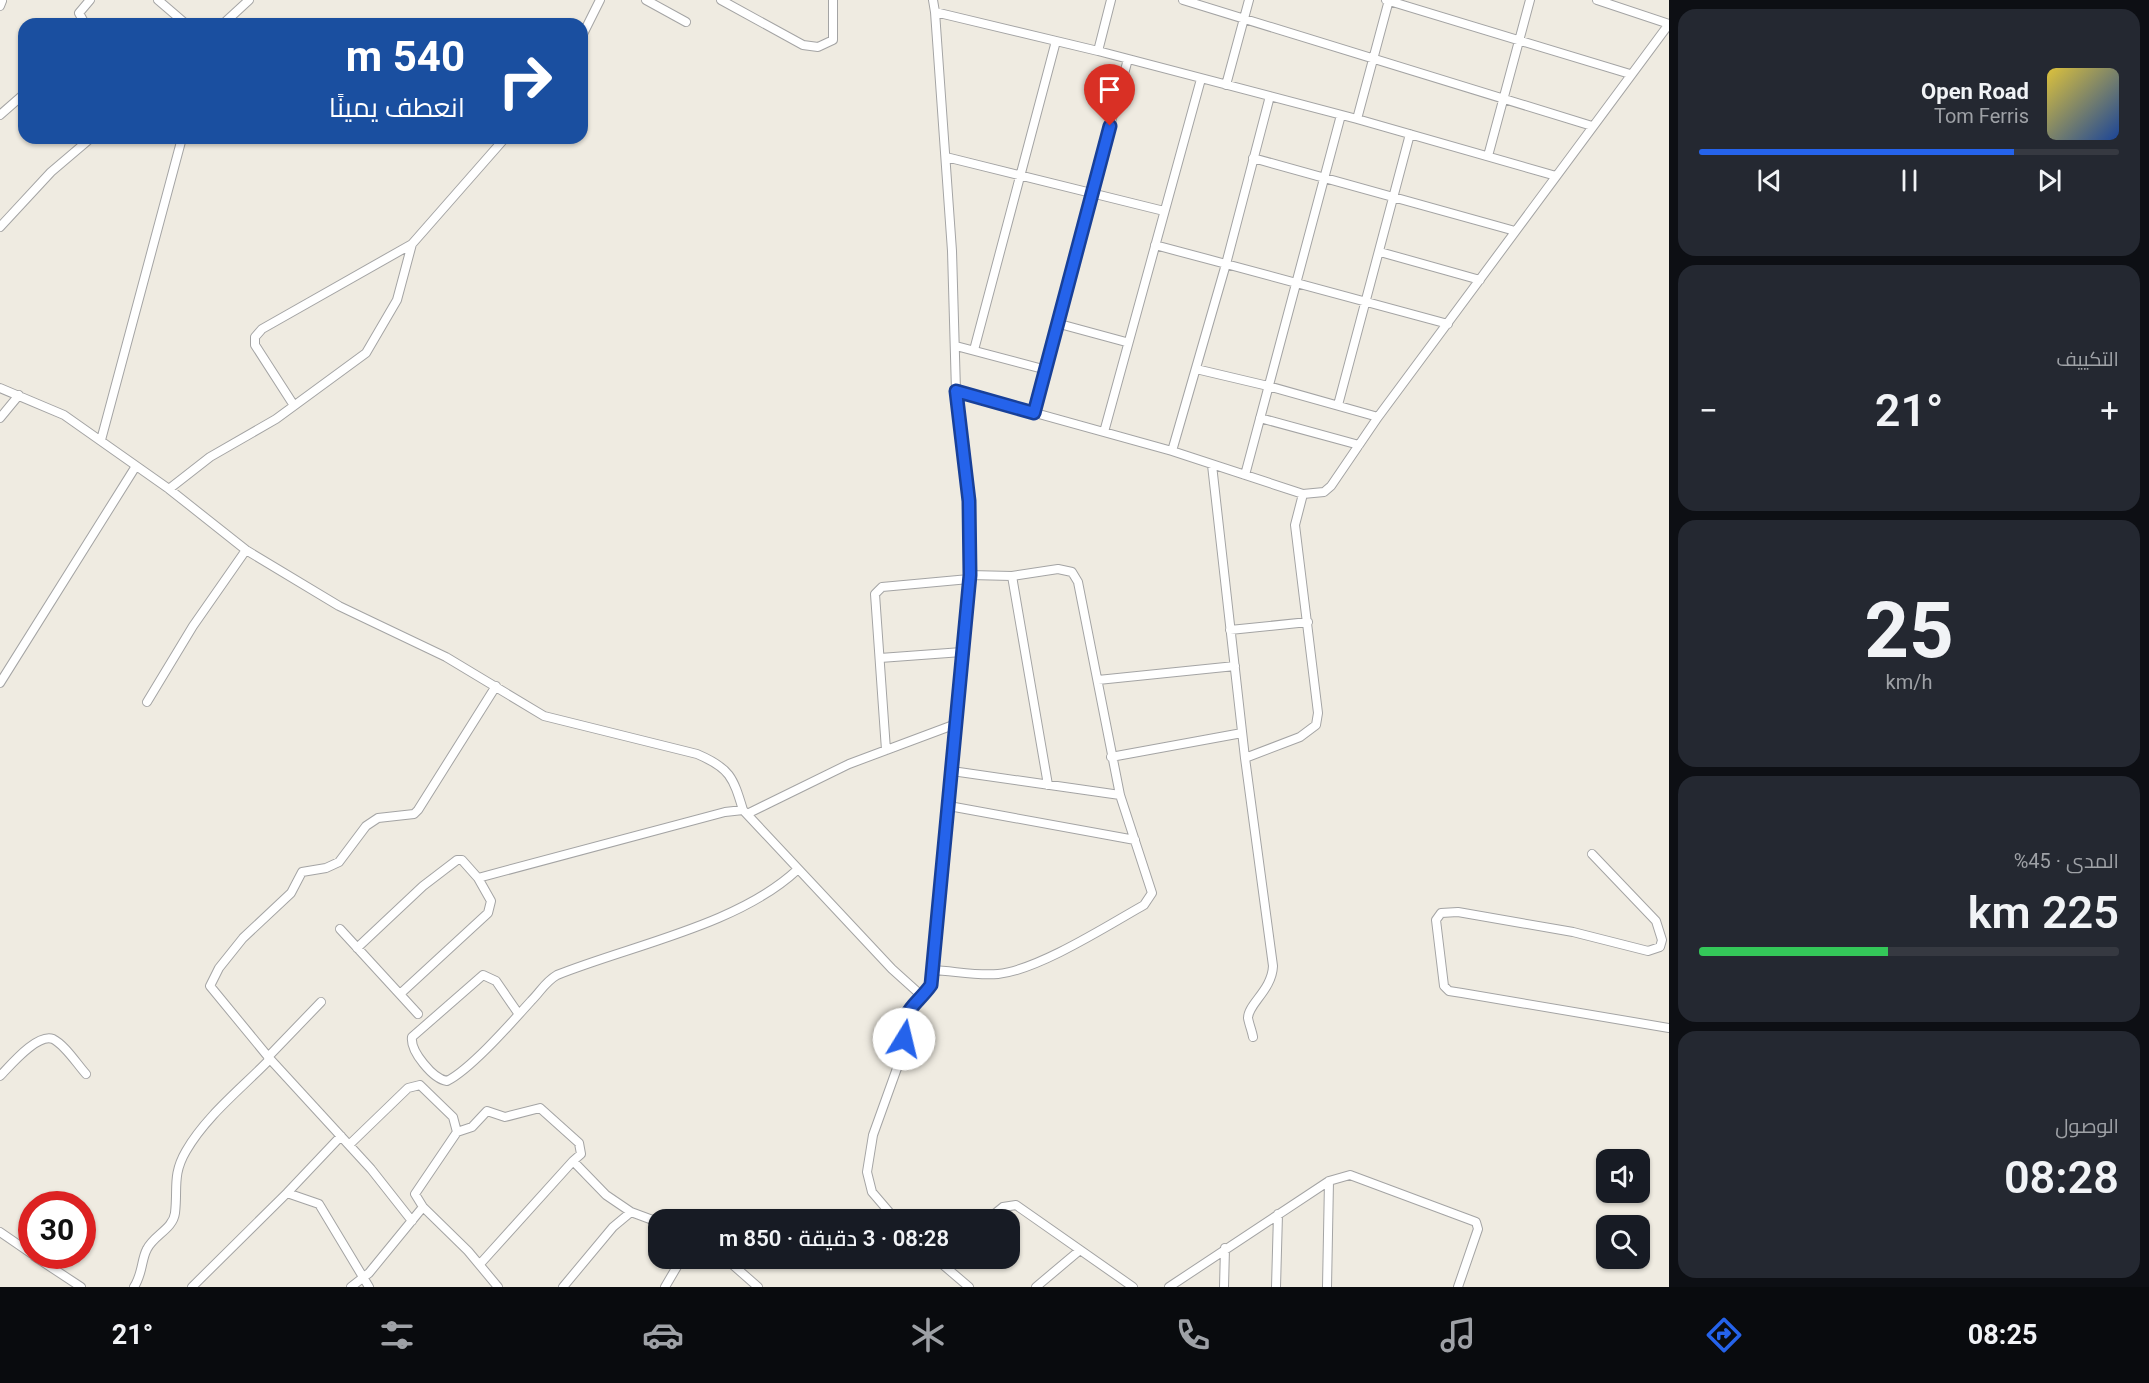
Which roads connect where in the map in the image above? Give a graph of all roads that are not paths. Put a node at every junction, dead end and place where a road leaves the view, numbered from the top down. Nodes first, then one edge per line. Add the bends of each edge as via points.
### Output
1 (90, 0) edge
2 (159, 0) edge
3 (249, 0) edge
4 (600, 0) edge
5 (646, 0) edge
6 (722, 0) edge
7 (833, 0) edge
8 (933, 0) edge
9 (1111, 0) edge
10 (1183, 0) edge
11 (1249, 0) edge
12 (1388, 0) edge
13 (1530, 0) edge
14 (1597, 0) edge
15 (935, 12) junction
16 (82, 18) edge
17 (179, 18) edge
18 (230, 18) edge
19 (1244, 19) junction
20 (686, 22) dead end
21 (588, 24) edge
22 (1669, 24) edge
23 (1518, 40) junction
24 (1056, 41) junction
25 (1098, 51) junction
26 (1128, 59) junction
27 (1373, 60) junction
28 (1630, 74) junction
29 (1201, 79) junction
30 (1226, 85) junction
31 (1270, 96) junction
32 (18, 99) edge
33 (1503, 100) junction
34 (0, 114) edge
35 (1341, 115) junction
36 (1357, 119) junction
37 (1592, 126) junction
38 (1410, 134) junction
39 (84, 144) edge
40 (180, 144) edge
41 (500, 144) edge
42 (1488, 156) junction
43 (946, 157) junction
44 (1253, 158) junction
45 (1021, 176) junction
46 (1556, 176) junction
47 (1323, 178) junction
48 (1092, 194) junction
49 (1394, 197) junction
50 (1164, 211) junction
51 (0, 227) edge
52 (1515, 231) junction
53 (412, 244) junction
54 (1155, 245) junction
55 (1380, 252) junction
56 (1226, 264) junction
57 (1480, 280) junction
58 (1294, 284) junction
59 (1366, 303) junction
60 (1056, 323) junction
61 (1448, 324) junction
62 (1126, 342) junction
63 (956, 346) junction
64 (974, 350) junction
65 (1043, 369) junction
66 (1196, 369) junction
67 (1269, 386) junction
68 (0, 388) edge
69 (956, 391) junction
70 (19, 395) junction
71 (293, 404) junction
72 (1338, 405) junction
73 (1034, 413) junction
74 (1378, 417) junction
75 (0, 418) edge
76 (1260, 418) junction
77 (1104, 432) junction
78 (101, 440) junction
79 (1359, 445) junction
80 (1172, 452) junction
81 (1212, 465) junction
82 (136, 466) junction
83 (1245, 475) junction
84 (169, 489) junction
85 (1303, 494) junction
86 (246, 550) junction
87 (1012, 576) junction
88 (970, 577) junction
89 (1308, 622) junction
90 (1230, 630) junction
91 (962, 652) junction
92 (880, 658) junction
93 (1234, 666) junction
94 (3, 673) edge
95 (1098, 680) junction
96 (0, 683) edge
97 (496, 686) junction
98 (147, 702) dead end
99 (956, 724) junction
100 (1242, 733) junction
101 (886, 750) junction
102 (1111, 757) junction
103 (1245, 758) junction
104 (952, 771) junction
105 (1048, 785) junction
106 (1120, 795) junction
107 (949, 806) junction
108 (745, 812) junction
109 (1135, 840) junction
110 (1592, 854) dead end
111 (797, 870) junction
112 (478, 878) junction
113 (340, 929) dead end
114 (357, 948) junction
115 (933, 970) junction
116 (400, 994) junction
117 (922, 996) junction
118 (321, 1002) dead end
119 (518, 1013) junction
120 (418, 1014) dead end
121 (1669, 1028) edge
122 (1253, 1037) dead end
123 (269, 1058) junction
124 (86, 1074) dead end
125 (0, 1077) edge
126 (457, 1132) junction
127 (340, 1136) junction
128 (349, 1145) junction
129 (573, 1161) junction
130 (1329, 1181) junction
131 (287, 1193) junction
132 (423, 1207) junction
133 (887, 1209) edge
134 (1001, 1209) edge
135 (631, 1212) junction
136 (1278, 1214) junction
137 (648, 1218) edge
138 (412, 1221) junction
139 (0, 1232) edge
140 (18, 1245) edge
141 (1225, 1248) junction
142 (1080, 1250) junction
143 (480, 1264) junction
144 (54, 1269) edge
145 (676, 1269) edge
146 (738, 1269) edge
147 (948, 1269) edge
148 (362, 1278) junction
149 (81, 1287) edge
150 (134, 1287) edge
151 (192, 1287) edge
152 (351, 1287) edge
153 (369, 1287) edge
154 (498, 1287) edge
155 (563, 1287) edge
156 (665, 1287) edge
157 (758, 1287) edge
158 (969, 1287) edge
159 (1036, 1287) edge
160 (1133, 1287) edge
161 (1169, 1287) edge
162 (1224, 1287) edge
163 (1276, 1287) edge
164 (1327, 1287) edge
165 (1458, 1287) edge

1 - 16 street via 79,13
2 - 17 street
3 - 18 street
4 - 21 street
5 - 20 street
6 - 7 street via 803,45 818,47 833,40
8 - 15 street
9 - 25 street
10 - 19 street
11 - 19 street
12 - 23 street
12 - 27 street
13 - 23 street
14 - 22 street
15 - 24 street
15 - 43 street
19 - 27 street
19 - 30 street
22 - 28 street
23 - 28 street
23 - 33 street
24 - 25 street
24 - 45 street
25 - 26 street
26 - 29 street
26 - 48 street
27 - 33 street
27 - 36 street
28 - 37 street
29 - 30 street
29 - 50 street
30 - 31 street
31 - 35 street
31 - 44 street
32 - 34 street
33 - 37 street
33 - 42 street
35 - 36 street
35 - 47 street
36 - 38 street
37 - 46 street
38 - 42 street
38 - 49 street
39 - 51 street via 51,172
40 - 78 street
41 - 53 street
42 - 46 street
43 - 45 street
43 - 63 street
44 - 47 street
44 - 56 street
45 - 48 street
45 - 64 street
46 - 52 street
47 - 49 street
47 - 58 street
48 - 50 street
48 - 60 street
49 - 52 street
49 - 55 street
50 - 54 street
52 - 57 street
53 - 71 street via 397,300 366,353
53 - 71 street via 262,329 255,337 255,345
54 - 56 street
54 - 62 street
55 - 57 street
55 - 59 street
56 - 58 street
56 - 66 street
57 - 61 street
58 - 59 street
58 - 67 street
59 - 61 street
59 - 72 street
60 - 62 street
60 - 65 street
61 - 74 street
62 - 77 street
63 - 64 street
63 - 69 street
64 - 65 street
65 - 73 street
66 - 67 street
66 - 80 street
67 - 72 street
67 - 76 street
68 - 70 street
69 - 73 street
69 - 88 street via 969,501
70 - 75 street
70 - 78 street via 64,415
71 - 84 street via 276,419 210,457
72 - 74 street
73 - 77 street
74 - 79 street
76 - 79 street
76 - 83 street
77 - 80 street
78 - 82 street
79 - 85 street via 1324,492
80 - 81 street
81 - 83 street
81 - 90 street
82 - 84 street
82 - 94 street
83 - 85 street
84 - 86 street
85 - 89 street via 1295,525
86 - 97 street via 339,606 446,657
86 - 98 street
87 - 88 street
87 - 95 street via 1058,569 1072,572 1078,582
87 - 105 street
88 - 91 street
88 - 92 street via 878,590 875,594
89 - 90 street
89 - 103 street via 1316,725 1300,737
90 - 93 street
91 - 92 street
91 - 99 street
92 - 101 street
93 - 95 street
93 - 100 street
94 - 96 street
95 - 102 street
97 - 108 street via 544,716 697,754 720,764 735,784
97 - 123 street via 418,810 378,818 366,826 339,862 302,872 291,893 243,938 212,978 213,992
99 - 101 street
99 - 104 street
100 - 102 street
100 - 103 street
101 - 108 street
102 - 106 street
103 - 122 street via 1273,966 1266,992 1248,1016
104 - 105 street
104 - 107 street
105 - 106 street
106 - 109 street
107 - 109 street
107 - 115 street
108 - 111 street
108 - 112 street
109 - 115 street via 1152,893 1144,905 1012,972
110 - 121 street via 1656,921 1660,947 1648,951 1573,932 1458,912 1441,913 1436,920 1444,986 1455,992
111 - 117 street
111 - 119 street via 756,900 717,918 557,975 545,982
112 - 114 street via 462,860 448,864
112 - 116 street via 491,901 488,913
113 - 114 street
114 - 116 street
115 - 117 street via 931,985
116 - 120 street
117 - 133 street via 903,1021 905,1046 873,1135 867,1172 872,1192
118 - 123 street
119 - 119 street via 480,1054 447,1080 436,1075 413,1049 412,1037 483,975 496,981
123 - 127 street
123 - 150 street via 206,1124 187,1150 174,1182 172,1222 147,1249 142,1274
124 - 125 street via 53,1039 44,1039 28,1048
126 - 128 street via 448,1112 415,1084
126 - 129 street via 472,1127 487,1111 505,1117 540,1108 579,1143 581,1154
126 - 132 street via 415,1194
127 - 128 street
127 - 131 street
128 - 138 street
129 - 135 street via 606,1195
129 - 143 street
130 - 136 street
130 - 164 street
130 - 165 street via 1356,1175 1476,1222 1478,1229
131 - 148 street via 320,1204
131 - 151 street
132 - 138 street
132 - 143 street
134 - 142 street via 1016,1204
135 - 137 street
135 - 155 street via 613,1227
136 - 141 street
136 - 163 street
138 - 148 street
139 - 140 street
141 - 161 street
141 - 162 street
142 - 159 street
142 - 160 street
143 - 154 street
144 - 149 street
145 - 156 street
146 - 157 street
147 - 158 street
148 - 152 street
148 - 153 street

